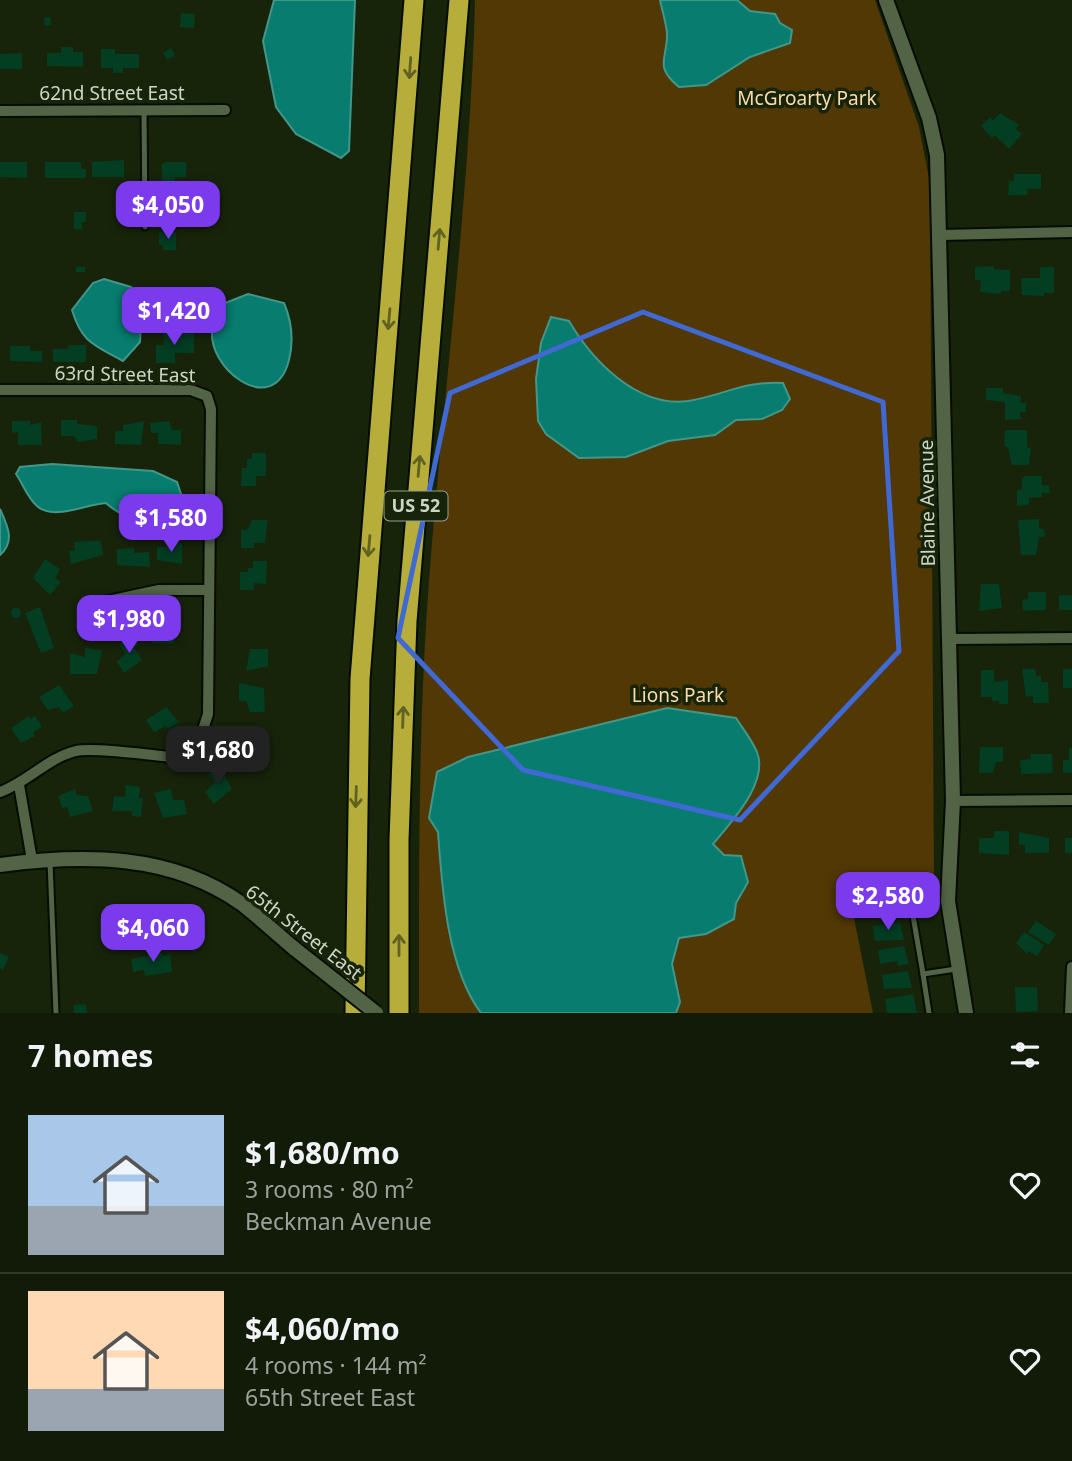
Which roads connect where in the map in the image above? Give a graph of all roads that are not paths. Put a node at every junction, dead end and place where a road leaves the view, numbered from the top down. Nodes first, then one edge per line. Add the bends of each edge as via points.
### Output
1 (414, 0) edge
2 (459, 0) edge
3 (886, 0) edge
4 (144, 110) junction
5 (225, 110) dead end
6 (0, 111) edge
7 (145, 227) dead end
8 (1072, 232) edge
9 (941, 235) junction
10 (0, 390) edge
11 (208, 590) junction
12 (94, 604) dead end
13 (1072, 638) edge
14 (949, 639) junction
15 (19, 785) junction
16 (0, 792) edge
17 (1072, 800) edge
18 (953, 801) junction
19 (50, 859) junction
20 (32, 860) junction
21 (0, 865) edge
22 (910, 898) dead end
23 (1072, 967) edge
24 (959, 968) junction
25 (923, 974) junction
26 (55, 1013) edge
27 (355, 1013) edge
28 (376, 1013) edge
29 (399, 1013) edge
30 (929, 1013) edge
31 (966, 1013) edge
32 (1070, 1013) edge

1 -> 27 highway, US 52 via 360,678
29 -> 2 highway, US 52 via 399,839 407,621
3 - 9 street, Blaine Avenue via 932,131
4 - 5 street, 62nd Street East
4 - 6 street, 62nd Street East
4 - 7 lane
8 - 9 street
9 - 14 street, Blaine Avenue
10 - 11 street, 63rd Street East via 191,390 207,396 211,409
11 - 12 street via 159,590
11 - 15 street via 208,714 199,742 180,758 78,751 47,764
13 - 14 street
14 - 18 street, Blaine Avenue
15 - 16 street
15 - 20 street
17 - 18 street
18 - 24 street, Blaine Avenue via 948,901
19 - 20 street, 65th Street East
19 - 26 lane
19 - 28 street, 65th Street East, bridge via 92,857 149,864 199,881 240,903
20 - 21 street, 65th Street East
22 - 25 lane
23 - 32 street
24 - 25 lane
24 - 31 street, Blaine Avenue
25 - 30 lane

